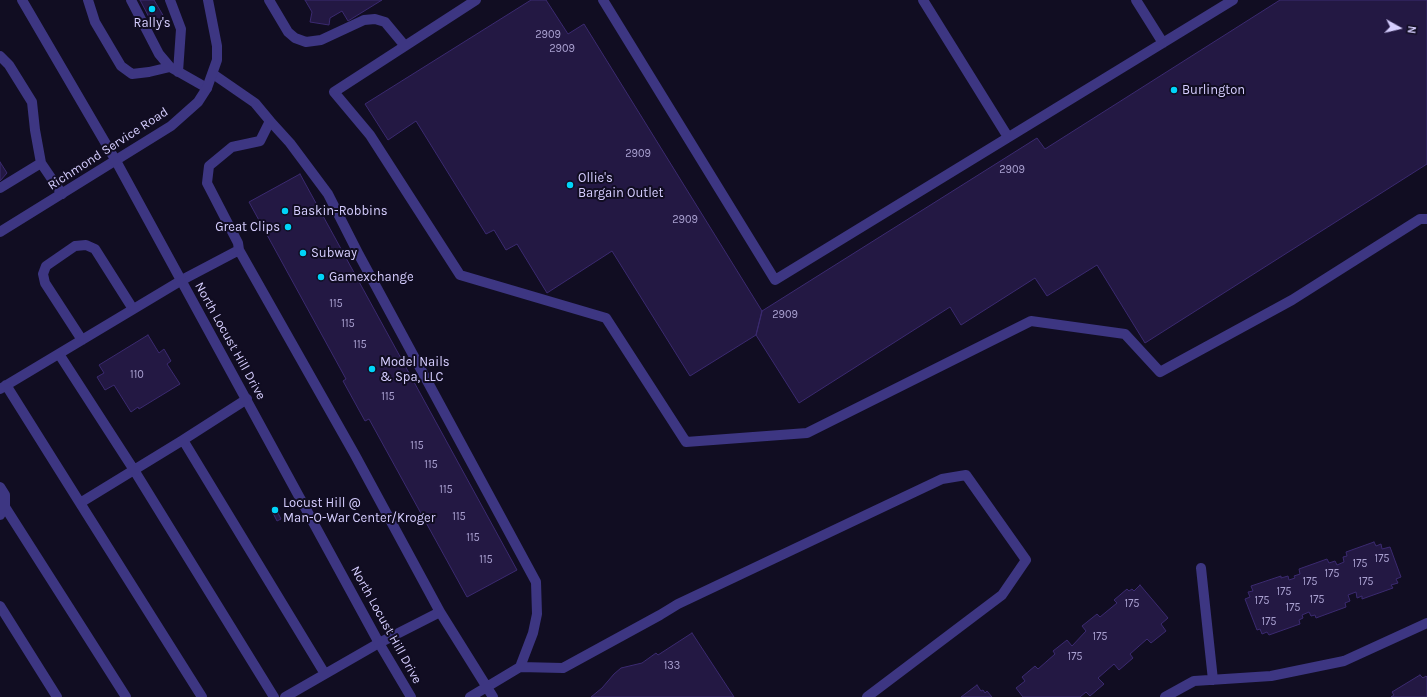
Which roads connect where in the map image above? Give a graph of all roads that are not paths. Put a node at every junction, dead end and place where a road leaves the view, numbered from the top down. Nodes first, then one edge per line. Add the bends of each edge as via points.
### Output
1 (22, 0) edge
2 (88, 0) edge
3 (131, 0) edge
4 (170, 0) edge
5 (208, 0) edge
6 (269, 0) edge
7 (476, 0) edge
8 (603, 0) edge
9 (923, 0) edge
10 (1136, 0) edge
11 (1233, 0) edge
12 (462, 4) edge
13 (1163, 42) junction
14 (406, 46) junction
15 (0, 56) edge
16 (174, 70) junction
17 (213, 74) junction
18 (207, 88) junction
19 (270, 121) junction
20 (1008, 137) junction
21 (116, 161) junction
22 (41, 163) junction
23 (0, 188) edge
24 (62, 194) junction
25 (1427, 219) edge
26 (0, 232) edge
27 (240, 250) junction
28 (182, 280) junction
29 (133, 309) junction
30 (82, 340) junction
31 (59, 354) junction
32 (3, 387) edge
33 (247, 399) junction
34 (183, 440) junction
35 (134, 470) junction
36 (0, 487) edge
37 (80, 503) junction
38 (2, 511) edge
39 (1201, 568) dead end
40 (0, 606) edge
41 (440, 612) junction
42 (1427, 623) edge
43 (379, 643) junction
44 (520, 667) junction
45 (325, 674) junction
46 (1213, 680) junction
47 (488, 686) junction
48 (57, 697) edge
49 (126, 697) edge
50 (202, 697) edge
51 (274, 697) edge
52 (285, 697) edge
53 (411, 697) edge
54 (470, 697) edge
55 (493, 697) edge
56 (867, 697) edge
57 (1165, 697) edge

1 - 21 street, North Locust Hill Drive
2 - 16 street via 95,22 121,66 132,74
3 - 16 street via 159,54
4 - 16 street via 181,29
5 - 17 street, Richmond Service Road via 217,46
6 - 14 street via 288,32 306,42 321,40 364,20 375,19 385,22
7 - 12 street
8 - 20 street via 775,280
9 - 20 street
10 - 13 street
11 - 13 street
12 - 14 street
13 - 20 street
14 - 25 street via 334,92 370,135 460,275 606,318 686,442 807,433 1031,321 1124,334 1160,372 1292,300 1420,219
15 - 22 street via 9,65 32,102
16 - 18 street
17 - 18 street, Richmond Service Road
17 - 19 street via 255,103
18 - 21 street, Richmond Service Road via 198,102 171,126
19 - 27 street via 260,141 232,147 209,166 207,183
19 - 44 street via 328,194 536,582 537,614
21 - 24 street, Richmond Service Road
21 - 28 street, North Locust Hill Drive
22 - 23 street
22 - 24 street
24 - 26 street, Richmond Service Road
27 - 28 street
27 - 41 street
28 - 29 street
28 - 33 street, North Locust Hill Drive
29 - 30 street
29 - 30 street via 95,249 86,245 75,246 46,266 43,274 44,283
30 - 31 street
31 - 32 street
31 - 35 street
32 - 37 street
33 - 34 street
33 - 43 street, North Locust Hill Drive
34 - 35 street
34 - 45 street
35 - 37 street
35 - 51 street
36 - 38 street via 5,496
37 - 50 street
38 - 49 street
39 - 46 street
40 - 48 street
41 - 43 street
41 - 47 street
42 - 46 street via 1344,661 1270,676
43 - 45 street
43 - 53 street, North Locust Hill Drive
44 - 47 street
44 - 56 street via 563,668 678,604 942,479 966,475 1026,560 1002,595
45 - 52 street
46 - 57 street via 1194,681
47 - 54 street
47 - 55 street

